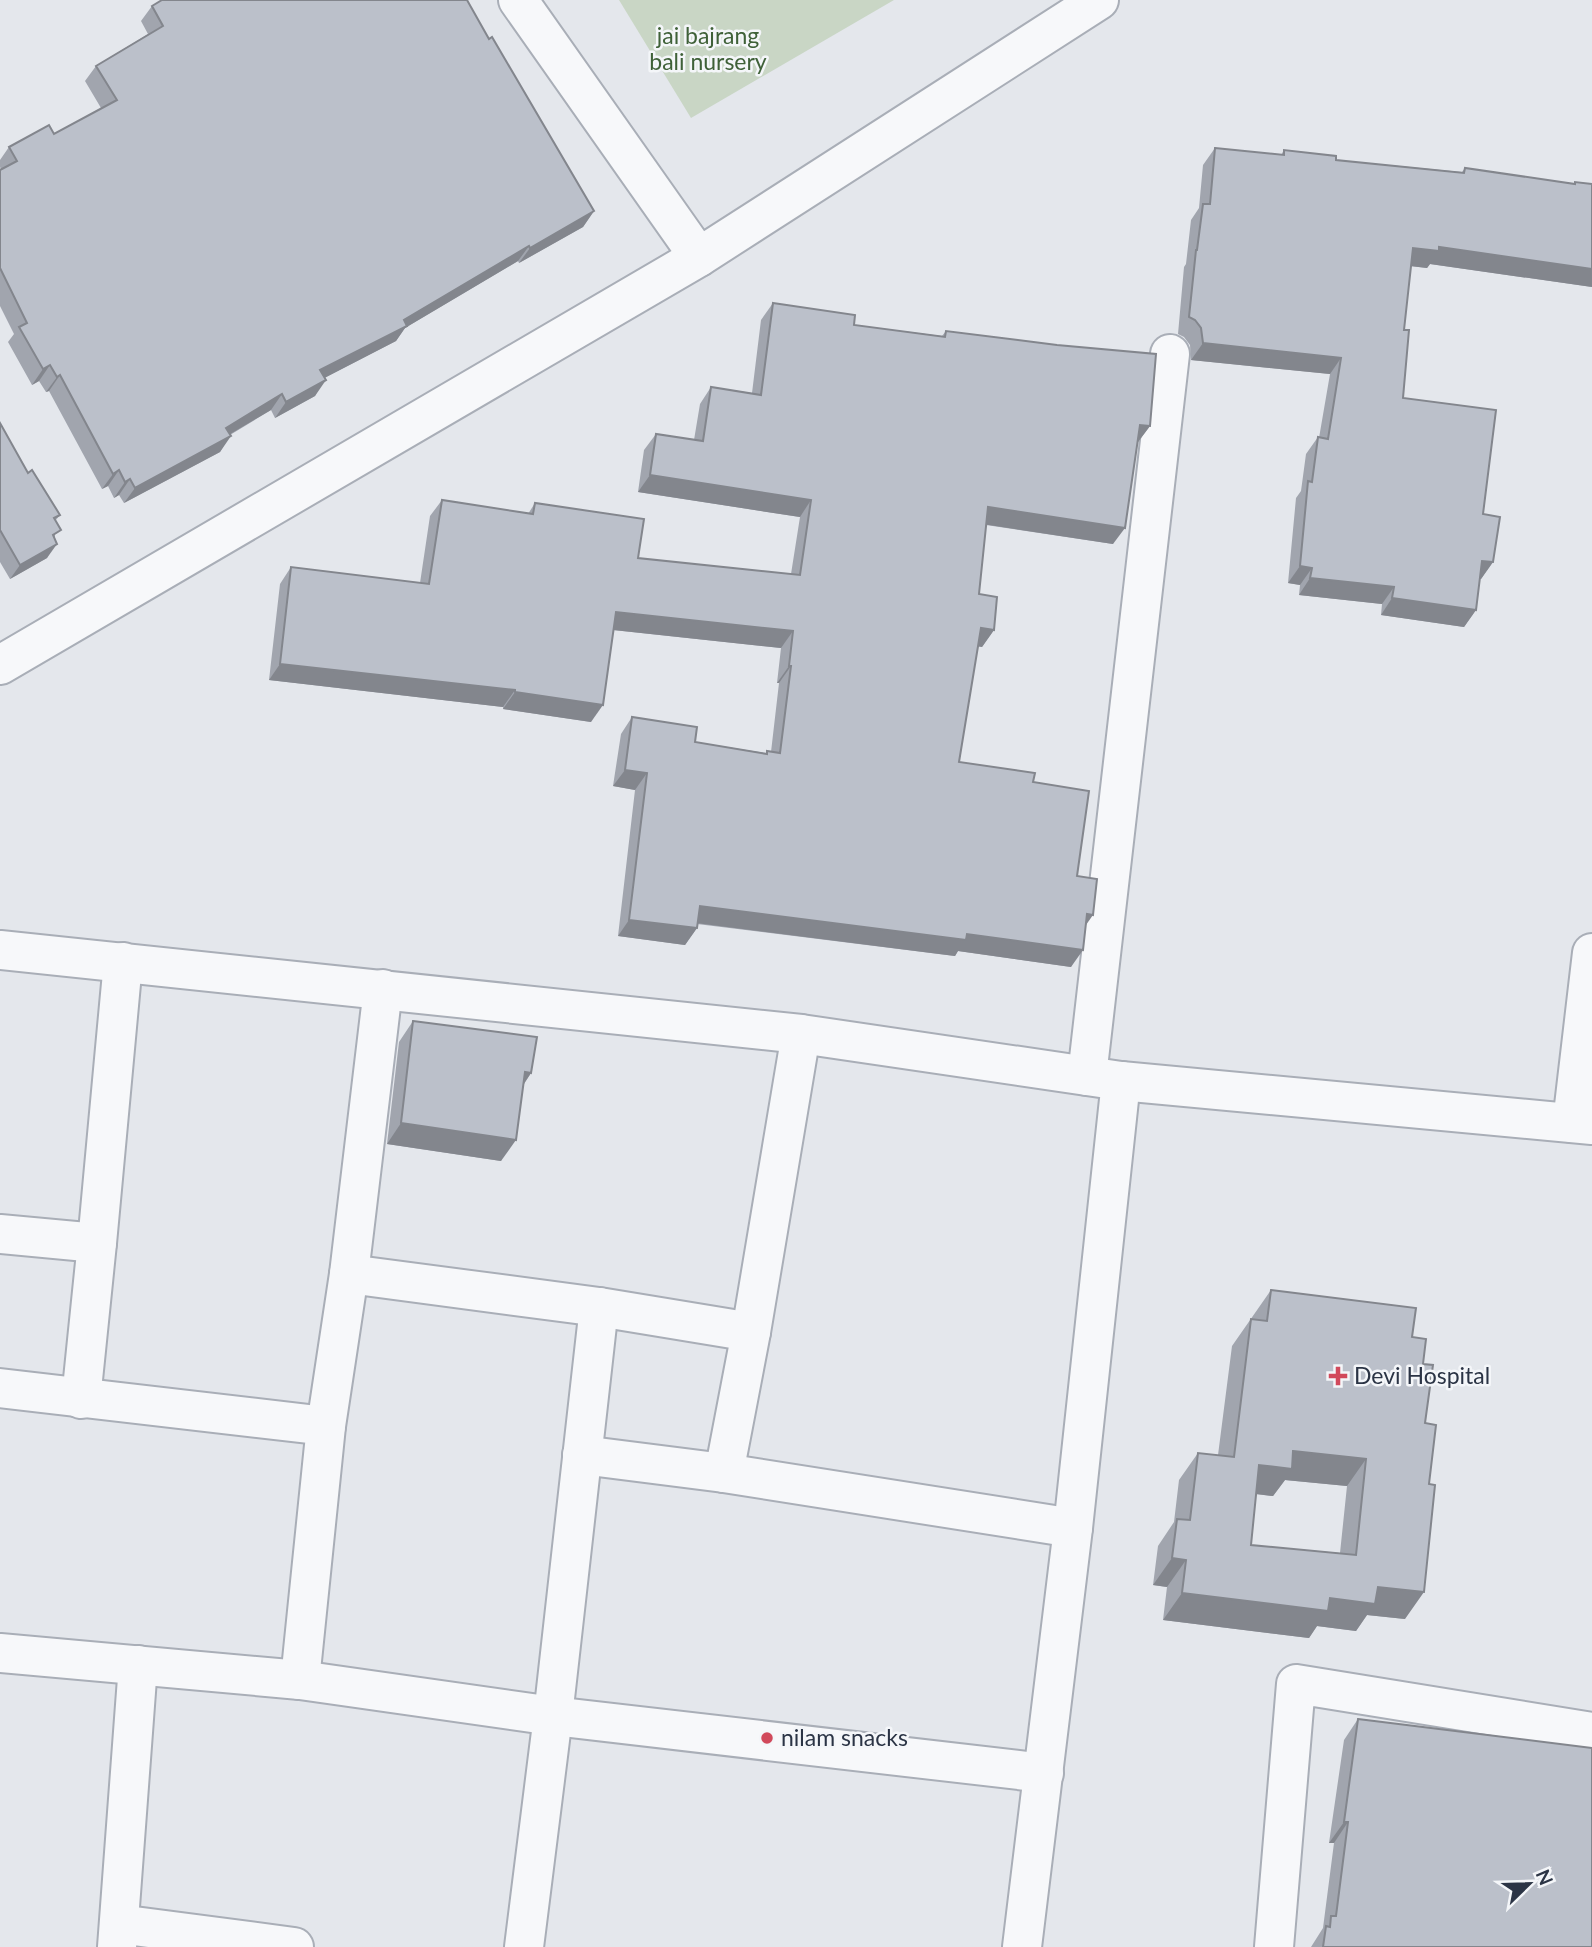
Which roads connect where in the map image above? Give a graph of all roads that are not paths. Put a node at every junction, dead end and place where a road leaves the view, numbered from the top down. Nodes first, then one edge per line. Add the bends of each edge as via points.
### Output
1 (518, 0) edge
2 (1099, 0) edge
3 (699, 257) junction
4 (1170, 354) dead end
5 (0, 666) edge
6 (0, 950) edge
7 (1592, 953) edge
8 (122, 962) junction
9 (383, 989) junction
10 (801, 1034) junction
11 (1104, 1078) junction
12 (1582, 1124) edge
13 (0, 1234) edge
14 (97, 1243) junction
15 (349, 1273) junction
16 (599, 1307) junction
17 (751, 1332) junction
18 (0, 1388) edge
19 (81, 1399) junction
20 (326, 1426) junction
21 (582, 1455) junction
22 (724, 1473) junction
23 (1073, 1528) junction
24 (0, 1653) edge
25 (138, 1665) junction
26 (300, 1680) junction
27 (553, 1716) junction
28 (1592, 1731) edge
29 (1044, 1773) junction
30 (118, 1936) edge
31 (275, 1946) edge
32 (524, 1947) edge
33 (1022, 1947) edge
34 (1274, 1947) edge

1 - 3 street
2 - 3 street
3 - 5 street
4 - 11 street
6 - 8 street
7 - 12 street
8 - 9 street
8 - 14 street
9 - 10 street
9 - 15 street
10 - 11 street
10 - 17 street
11 - 12 street
11 - 23 street
13 - 14 street
14 - 19 street
15 - 16 street
15 - 20 street
16 - 17 street
16 - 21 street
17 - 22 street
18 - 19 street
19 - 20 street
20 - 26 street
21 - 22 street
21 - 27 street
22 - 23 street
23 - 29 street
24 - 25 street
25 - 26 street
25 - 30 street
26 - 27 street
27 - 29 street
27 - 32 street
28 - 34 street via 1296,1684
29 - 33 street
30 - 31 street

